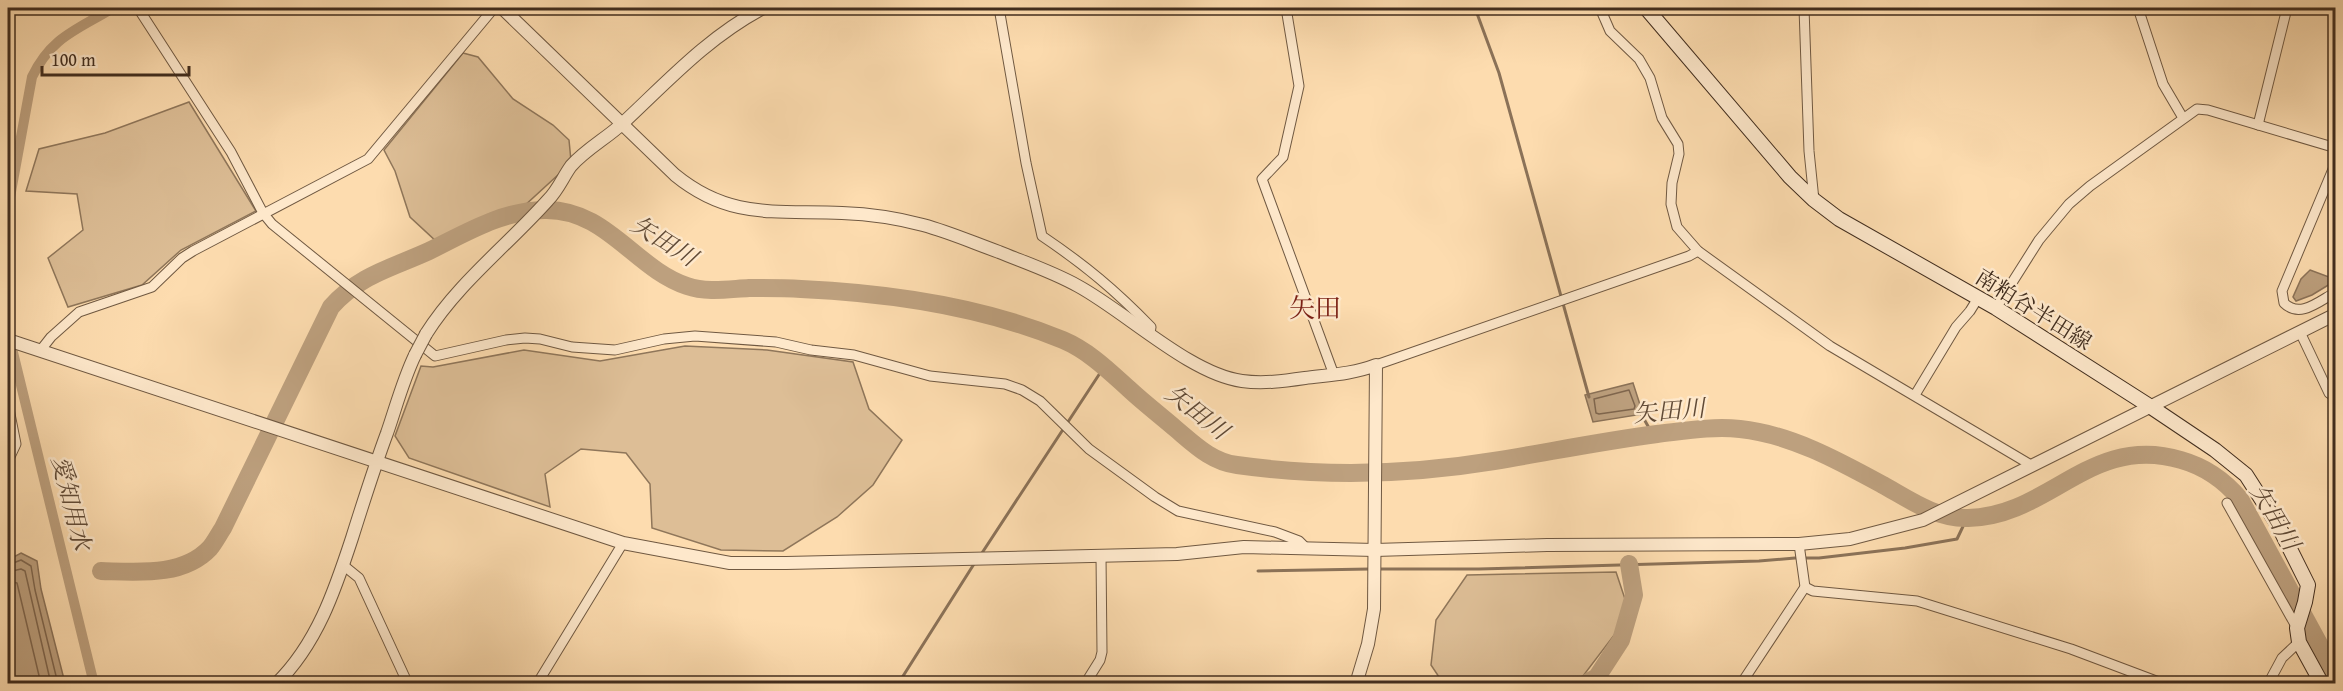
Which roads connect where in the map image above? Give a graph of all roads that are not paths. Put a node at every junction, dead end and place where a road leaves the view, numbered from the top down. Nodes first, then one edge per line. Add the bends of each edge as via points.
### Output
1 (138, 8) edge
2 (494, 8) edge
3 (502, 8) edge
4 (763, 8) edge
5 (999, 8) edge
6 (1286, 8) edge
7 (1600, 8) edge
8 (1646, 8) edge
9 (1804, 8) edge
10 (2138, 8) edge
11 (2287, 8) edge
12 (2183, 118) junction
13 (622, 124) junction
14 (2258, 125) junction
15 (2336, 148) edge
16 (2336, 162) edge
17 (1814, 200) junction
18 (263, 213) junction
19 (1698, 251) junction
20 (2336, 292) edge
21 (1978, 298) junction
22 (1996, 308) junction
23 (2336, 314) edge
24 (2300, 332) junction
25 (1150, 333) junction
26 (8, 340) edge
27 (40, 351) junction
28 (1376, 365) junction
29 (1334, 375) junction
30 (1915, 395) junction
31 (2336, 398) edge
32 (8, 404) edge
33 (2151, 407) junction
34 (8, 461) edge
35 (375, 461) junction
36 (2031, 465) junction
37 (2227, 503) dead end
38 (623, 543) junction
39 (1799, 544) junction
40 (1308, 549) junction
41 (1375, 550) junction
42 (1101, 556) junction
43 (343, 565) junction
44 (1805, 587) junction
45 (2298, 635) junction
46 (276, 684) edge
47 (408, 684) edge
48 (537, 684) edge
49 (1085, 684) edge
50 (1356, 684) edge
51 (1741, 684) edge
52 (2164, 684) edge
53 (2268, 684) edge
54 (2322, 684) edge

1 - 18 street via 231,152
2 - 18 street via 372,156
3 - 13 street
4 - 13 street via 733,24 680,66
5 - 25 street via 1042,236 1113,288 1151,327
6 - 29 street via 1299,86 1283,157 1262,179
7 - 19 street via 1610,32 1639,59 1650,78 1662,118 1678,144 1671,204 1677,227
8 - 17 main road, 南粕谷半田線
9 - 17 street
10 - 12 street via 2163,84
11 - 14 street
12 - 14 street via 2197,109 2208,110
12 - 22 street via 2069,204 2039,240
13 - 25 street via 691,188 720,203 757,211 868,215 923,225 1047,271 1101,299
13 - 35 street, bridge via 571,166 550,199 455,296 426,334 404,379
14 - 15 street
16 - 20 street via 2282,291 2284,303 2294,311
17 - 21 main road, 南粕谷半田線 via 1839,219
18 - 27 street via 182,258 152,287 79,312
18 - 40 street via 435,356 525,338 615,350 695,336 776,342 854,355 950,380 1005,384 1040,400 1089,449 1178,511 1275,532
19 - 28 street
19 - 30 street via 1830,346
21 - 22 main road, 南粕谷半田線
21 - 30 street
22 - 33 main road, 南粕谷半田線
23 - 24 street
24 - 31 street via 2329,393
24 - 33 street
25 - 29 street via 1196,364 1241,381 1274,382
26 - 27 street
27 - 35 street
28 - 29 street
28 - 41 street
30 - 36 street
32 - 34 street via 16,444
33 - 36 street
33 - 45 main road, 南粕谷半田線 via 2215,450 2246,475 2259,494 2308,585
35 - 38 street
35 - 43 street
36 - 39 street via 1923,520 1850,539
37 - 45 street
38 - 42 street via 730,563
38 - 48 street
39 - 41 street
39 - 44 street
40 - 41 street
40 - 42 street via 1244,547
41 - 50 street via 1374,609
42 - 49 street via 1102,652
43 - 46 street via 316,631
43 - 47 street via 359,578
44 - 51 street
44 - 52 street via 1917,601 2070,649
45 - 53 street
45 - 54 main road

